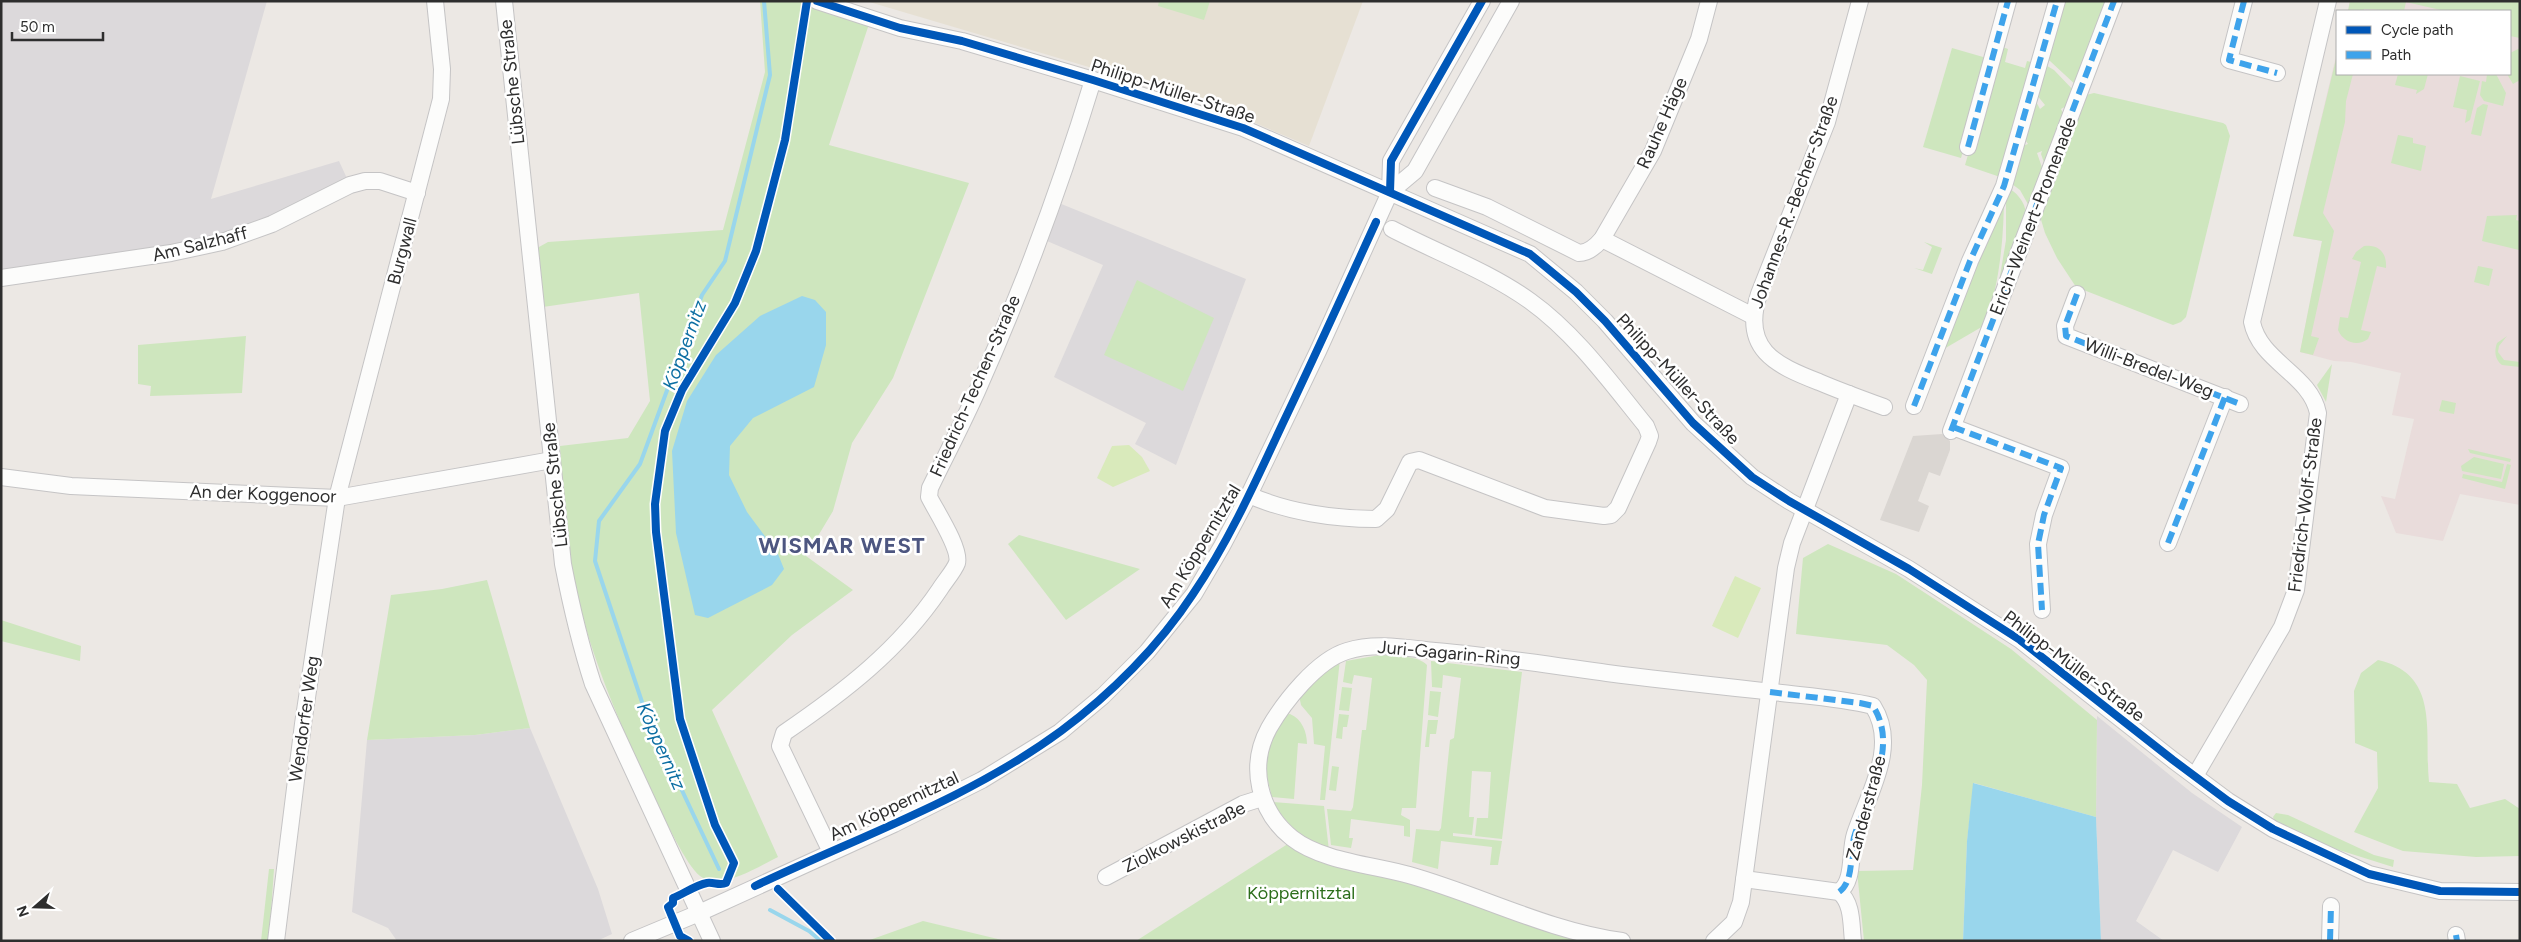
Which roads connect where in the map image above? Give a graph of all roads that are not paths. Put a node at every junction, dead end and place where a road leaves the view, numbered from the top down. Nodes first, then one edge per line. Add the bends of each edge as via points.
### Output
1 (435, 1) edge
2 (504, 1) edge
3 (817, 1) edge
4 (1482, 1) edge
5 (1511, 1) edge
6 (1709, 1) edge
7 (1860, 1) edge
8 (2008, 1) edge
9 (2057, 1) edge
10 (2114, 1) edge
11 (2244, 1) edge
12 (2328, 1) edge
13 (2277, 73) dead end
14 (1093, 80) junction
15 (1968, 147) dead end
16 (1435, 188) dead end
17 (1390, 192) junction
18 (417, 193) junction
19 (1396, 232) dead end
20 (1602, 239) junction
21 (1, 278) edge
22 (2076, 294) dead end
23 (1753, 316) junction
24 (1849, 394) junction
25 (2225, 397) junction
26 (2240, 404) dead end
27 (1914, 406) dead end
28 (1884, 407) dead end
29 (552, 460) junction
30 (1, 477) edge
31 (1249, 495) junction
32 (337, 498) junction
33 (1805, 510) junction
34 (2168, 543) dead end
35 (2042, 610) dead end
36 (1770, 692) junction
37 (2195, 776) junction
38 (1262, 798) junction
39 (831, 852) junction
40 (1106, 877) dead end
41 (1744, 879) junction
42 (1839, 892) junction
43 (2520, 892) edge
44 (2331, 906) dead end
45 (698, 913) junction
46 (276, 941) edge
47 (632, 941) edge
48 (712, 941) edge
49 (1622, 941) edge
50 (1714, 941) edge
51 (1853, 941) edge
52 (2330, 941) edge

1 - 18 street, Burgwall via 442,69 441,99
2 - 29 street, Lübsche Straße
3 - 14 street, Philipp-Müller-Straße via 900,28 962,41
4 - 17 street via 1391,160
5 - 17 street via 1415,171
6 - 20 street, Rauhe Häge via 1699,39 1653,151
7 - 23 street, Johannes-R.-Becher-Straße via 1827,122
8 - 15 street
9 - 27 street via 2004,186 1970,261
10 - 35 street, Erich-Weinert-Promenade via 1952,429 2061,468 2044,515 2038,544
11 - 13 street via 2229,60
12 - 37 street, Friedrich-Wolf-Straße via 2252,322 2266,350 2307,389 2316,402 2318,413 2296,590 2282,627
14 - 17 street, Philipp-Müller-Straße via 1243,128
14 - 39 street, Friedrich-Techen-Straße via 1040,238 978,390 930,488 929,497 956,551 957,563 931,602 882,659 784,733 780,746
16 - 20 street via 1487,207 1579,253 1584,253
17 - 31 street, Am Köppernitztal
17 - 33 street, Philipp-Müller-Straße via 1530,254 1553,271 1605,321 1712,442 1752,477
18 - 21 street, Am Salzhaff via 380,181 365,181 350,185 272,224 222,242 171,253
18 - 32 street, Burgwall
19 - 31 street via 1492,278 1530,301 1565,330 1642,420 1649,431 1648,442 1618,508 1611,515 1604,516 1544,508 1418,460 1410,462 1387,509 1376,519 1335,517 1268,503
20 - 23 street
22 - 25 street, Willi-Bredel-Weg via 2065,326 2066,336
23 - 24 street via 1762,346 1773,360 1792,372
24 - 28 street
24 - 33 street
25 - 26 street, Willi-Bredel-Weg
25 - 34 street
29 - 32 street, An der Koggenoor
29 - 45 street, Lübsche Straße via 563,564 584,659 624,755
30 - 32 street, An der Koggenoor via 71,486
31 - 39 street, Am Köppernitztal via 1180,613 1147,652 1082,715 982,780
32 - 46 street, Wendorfer Weg via 303,724
33 - 36 street via 1786,568
33 - 37 street, Philipp-Müller-Straße via 1909,569 2020,640
36 - 38 street, Juri-Gagarin-Ring via 1500,657 1392,646 1356,648 1343,652 1318,668 1273,723 1259,757
36 - 41 street
36 - 42 street, Zanderstraße via 1860,702 1873,706 1880,717 1884,736 1872,795 1855,835 1848,883
37 - 43 street, Philipp-Müller-Straße via 2273,829 2369,874 2440,891
38 - 40 street, Ziolkowskistraße via 1243,804
38 - 49 street, Juri-Gagarin-Ring via 1284,831 1308,848 1410,875 1581,934
39 - 45 street, Am Köppernitztal
41 - 42 street
41 - 50 street via 1734,922
42 - 51 street via 1849,907
44 - 52 street
45 - 47 street, Am Köppernitztal
45 - 48 street, Lübsche Straße

